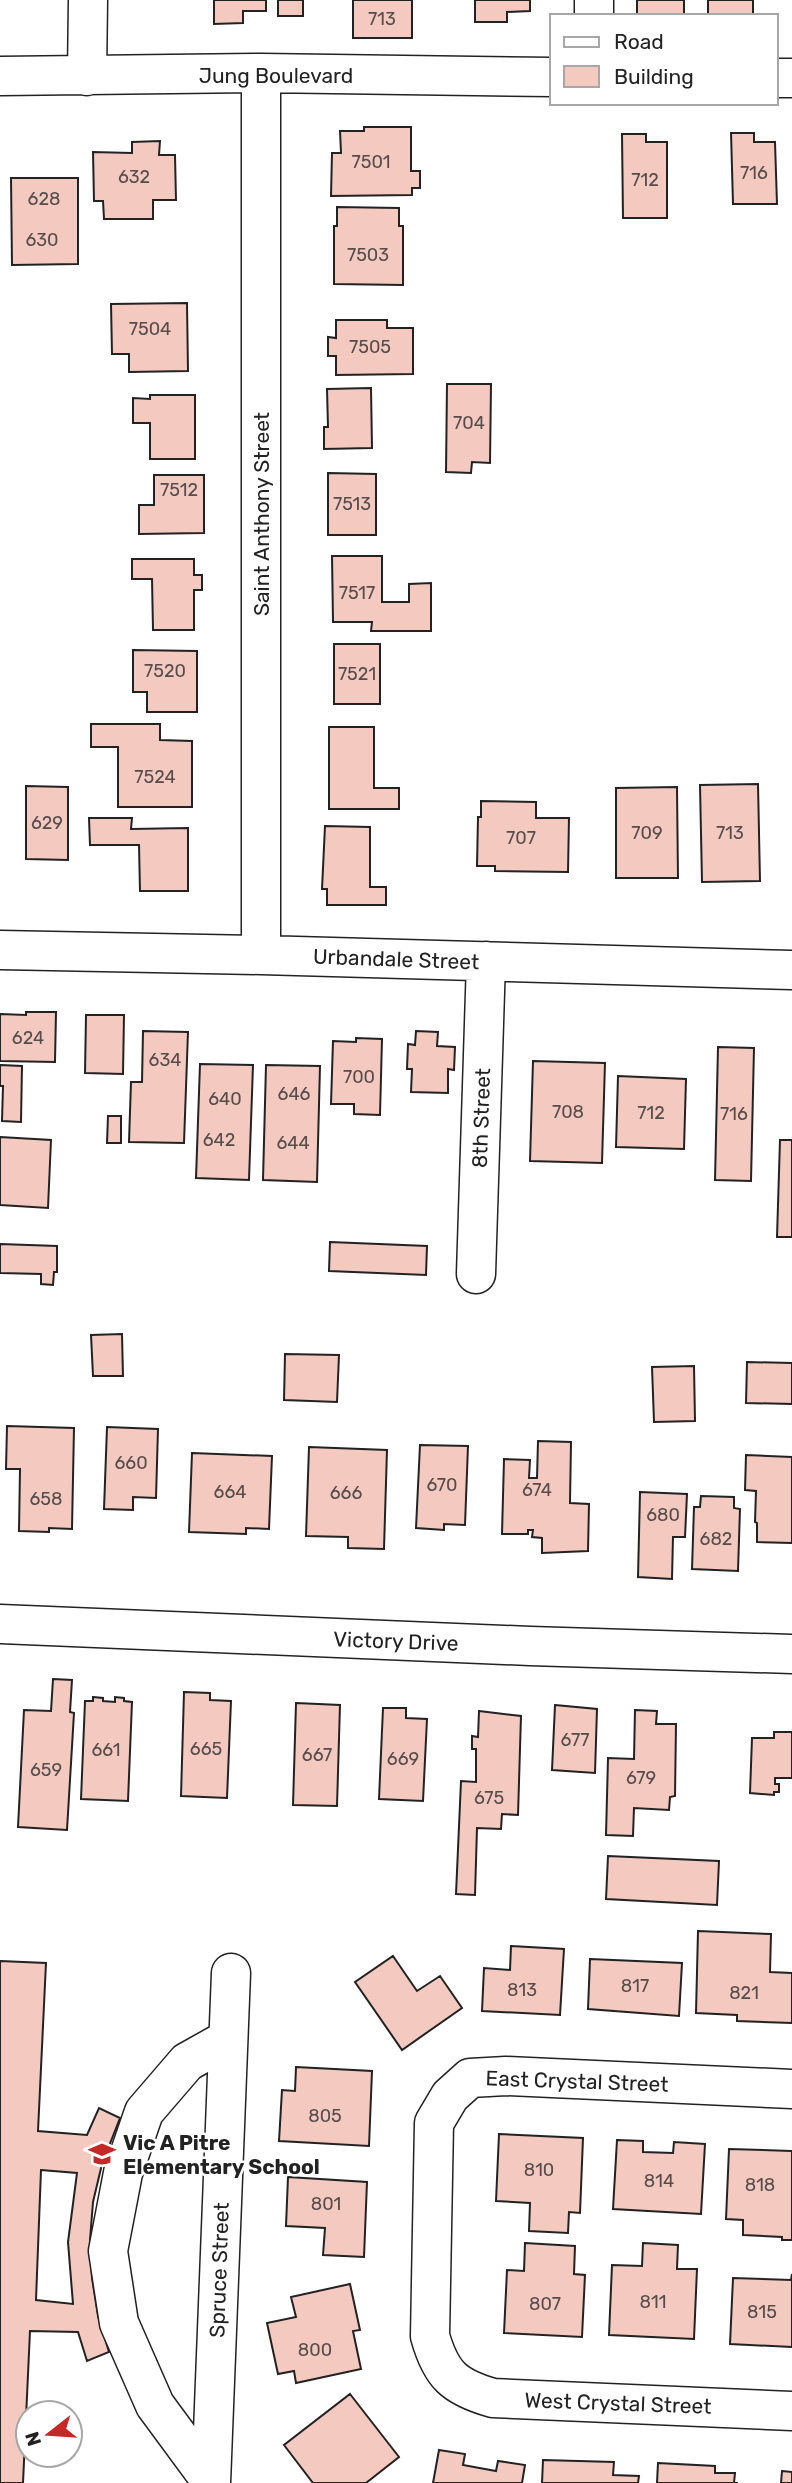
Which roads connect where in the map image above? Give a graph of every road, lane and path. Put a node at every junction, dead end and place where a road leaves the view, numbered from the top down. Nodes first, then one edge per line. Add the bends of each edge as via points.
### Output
1 (88, 0) edge
2 (261, 73) junction
3 (0, 76) edge
4 (87, 76) junction
5 (550, 77) edge
6 (0, 950) edge
7 (261, 955) junction
8 (486, 961) junction
9 (792, 970) edge
10 (476, 1274) dead end
11 (0, 1624) edge
12 (792, 1654) edge
13 (231, 1973) dead end
14 (228, 2039) junction
15 (792, 2089) edge
16 (450, 2378) joint
17 (792, 2411) edge
18 (211, 2482) edge

1 - 4 street
2 - 4 street, Jung Boulevard
2 - 5 street, Jung Boulevard
2 - 7 street, Saint Anthony Street
3 - 4 street, Jung Boulevard
6 - 7 street, Urbandale Street
7 - 8 street, Urbandale Street
8 - 9 street, Urbandale Street
8 - 10 street, 8th Street
11 - 12 street, Victory Drive
13 - 14 street, Spruce Street
14 - 18 street, Spruce Street
14 - 18 street via 187,2062 144,2112 123,2173 108,2251 119,2323 155,2405
15 - 16 street, East Crystal Street via 470,2078 450,2096 434,2123 430,2336 437,2360
16 - 17 street, West Crystal Street via 468,2391 493,2398

